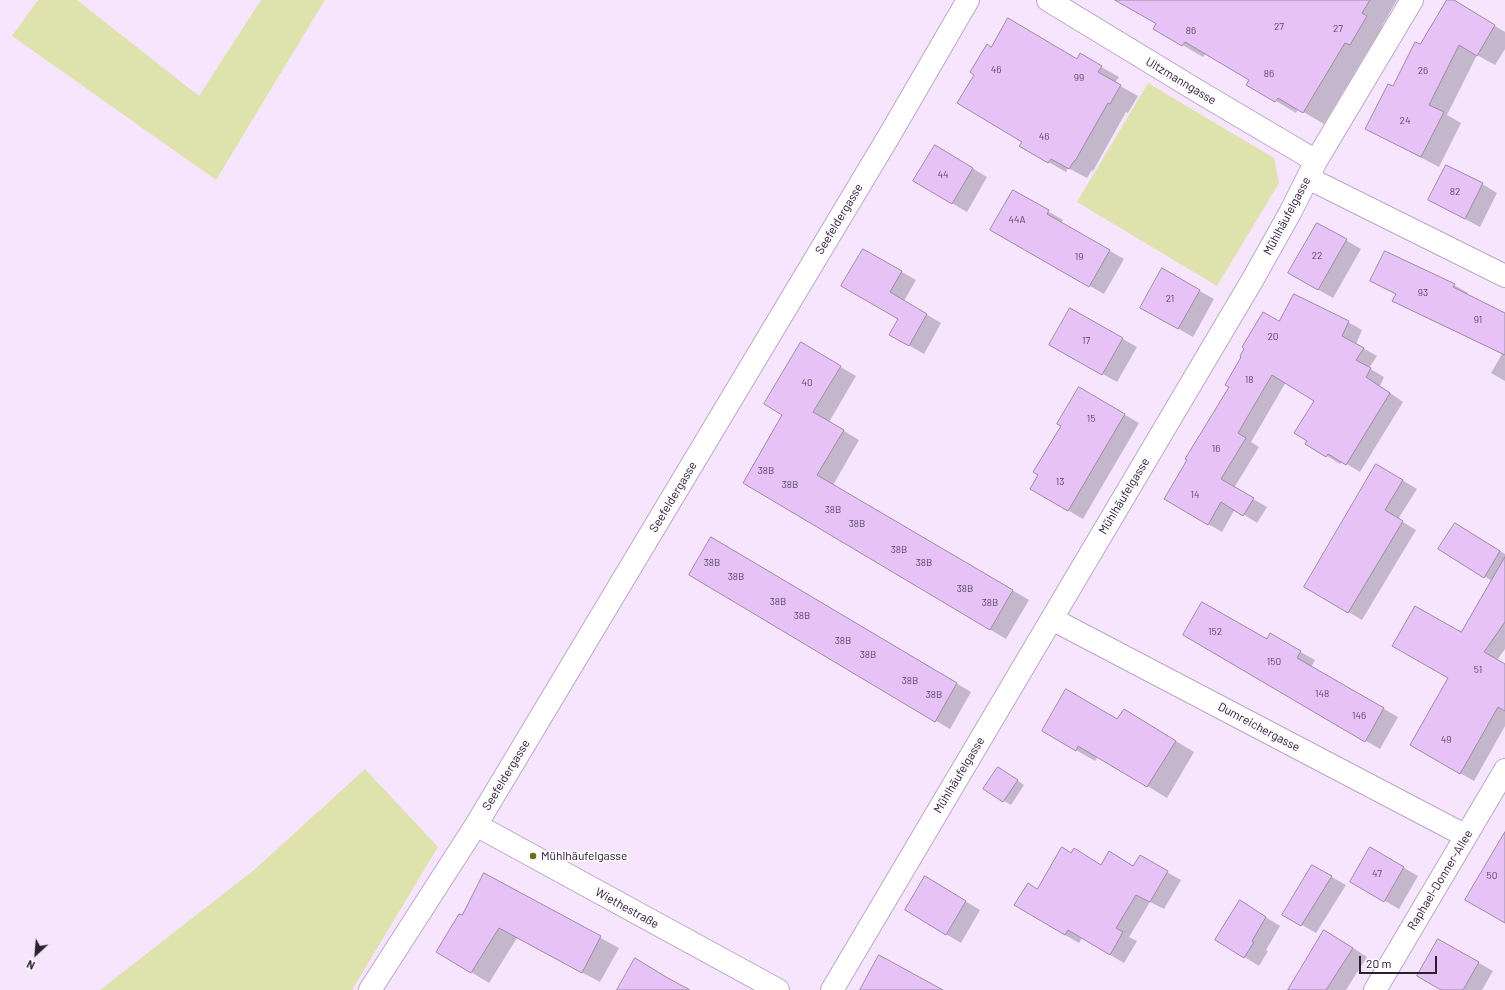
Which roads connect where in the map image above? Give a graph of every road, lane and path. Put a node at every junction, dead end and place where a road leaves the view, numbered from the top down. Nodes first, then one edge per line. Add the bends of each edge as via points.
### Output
1 (968, 0) edge
2 (1048, 0) edge
3 (1412, 0) edge
4 (1312, 169) junction
5 (1505, 276) edge
6 (1052, 619) junction
7 (1505, 770) edge
8 (476, 825) junction
9 (1466, 836) junction
10 (370, 990) edge
11 (778, 990) edge
12 (832, 990) edge
13 (1375, 990) edge

1 - 8 street, Seefeldergasse
2 - 4 street, Ultzmanngasse via 1201,93
3 - 4 street, Mühlhäufelgasse
4 - 5 street, Ultzmanngasse
4 - 6 street, Mühlhäufelgasse via 1253,279
6 - 9 street, Dumreichergasse
6 - 12 street, Mühlhäufelgasse
7 - 9 street, Raphael-Donner-Allee
8 - 10 street, Seefeldergasse
8 - 11 street, Wiethestraße
9 - 13 street, Raphael-Donner-Allee

